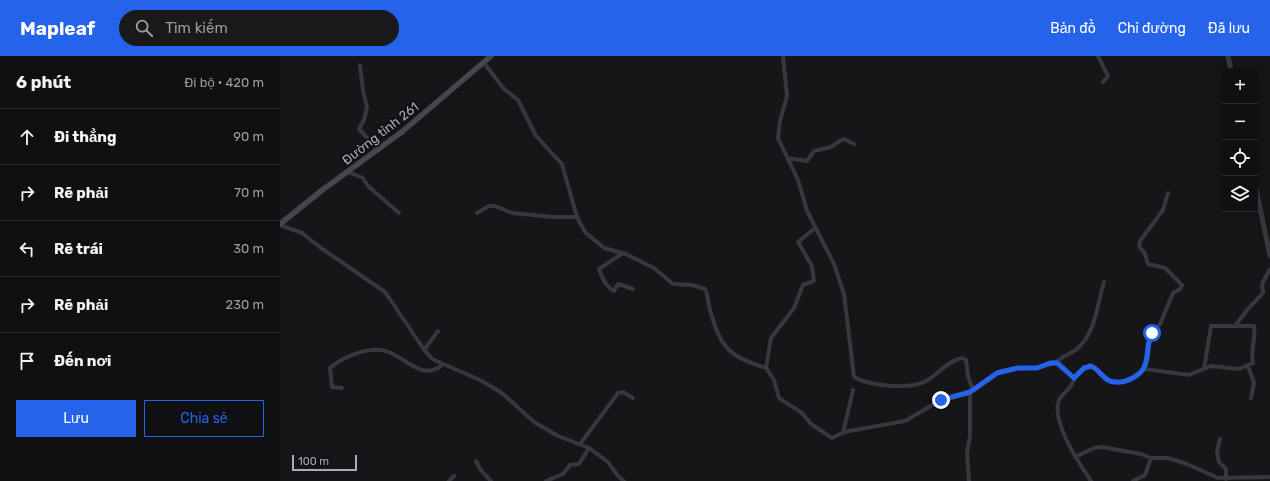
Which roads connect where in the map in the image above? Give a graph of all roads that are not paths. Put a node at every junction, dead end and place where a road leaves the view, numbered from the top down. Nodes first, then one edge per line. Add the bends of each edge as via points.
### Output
1 (491, 56) edge
2 (783, 56) edge
3 (1098, 56) edge
4 (1228, 56) edge
5 (484, 62) junction
6 (360, 65) dead end
7 (1230, 68) edge
8 (1103, 82) dead end
9 (854, 144) dead end
10 (379, 150) junction
11 (787, 158) junction
12 (348, 172) junction
13 (1168, 194) dead end
14 (1258, 198) edge
15 (398, 213) dead end
16 (477, 213) dead end
17 (577, 217) junction
18 (280, 225) edge
19 (816, 228) junction
20 (623, 253) junction
21 (1270, 256) edge
22 (1270, 269) edge
23 (1104, 282) dead end
24 (633, 288) dead end
25 (1235, 326) junction
26 (438, 330) dead end
27 (424, 350) junction
28 (1056, 363) junction
29 (442, 365) junction
30 (1248, 366) junction
31 (766, 368) junction
32 (1204, 369) junction
33 (1143, 370) junction
34 (1074, 378) junction
35 (342, 388) dead end
36 (853, 390) dead end
37 (972, 392) junction
38 (633, 398) dead end
39 (1251, 398) dead end
40 (843, 433) junction
41 (1220, 439) dead end
42 (580, 444) junction
43 (589, 448) junction
44 (1075, 457) junction
45 (1152, 458) junction
46 (476, 461) dead end
47 (454, 476) dead end
48 (1270, 477) edge
49 (1226, 478) junction
50 (449, 481) edge
51 (491, 481) edge
52 (546, 481) edge
53 (624, 481) edge
54 (969, 481) edge
55 (1091, 481) edge
56 (1133, 481) edge

1 - 5 main road, Đường tỉnh 261
2 - 11 street via 787,96 778,138
3 - 8 street via 1108,76
4 - 7 street
5 - 10 main road, Đường tỉnh 261
5 - 17 street via 504,89 518,100 536,136 562,164
6 - 10 street via 367,107 359,129
9 - 11 street via 841,140 831,147 814,151 807,161
10 - 12 main road, Đường tỉnh 261
11 - 19 street
12 - 15 street via 363,178 368,186
12 - 18 main road, Đường tỉnh 261
13 - 33 street via 1163,210 1139,246 1148,264 1164,268 1182,285 1174,291 1160,324 1150,336 1148,358
14 - 21 street
16 - 17 street via 489,206 495,206 512,213
17 - 20 street via 585,232 597,244 611,251
18 - 27 street via 302,233 382,289
19 - 31 street via 798,242 812,266 814,280 803,285 794,308 772,336
19 - 37 street via 834,264 844,294 854,377 890,386 903,386 926,381 962,358 966,360
20 - 24 street via 599,269 613,292 618,284
20 - 31 street via 654,268 673,284 705,289 715,328 728,351 753,365
22 - 25 street via 1262,284 1263,292
23 - 28 street via 1092,327 1076,349
25 - 30 street via 1255,327 1253,363
25 - 32 street via 1211,326
26 - 27 street
27 - 29 street
28 - 34 street
28 - 37 street via 1037,368 1001,371
29 - 35 street via 436,370 424,370 389,352 361,352 330,368 332,387
29 - 42 street via 480,380 502,393 534,422 558,436
30 - 32 street via 1235,369 1214,365
30 - 39 street via 1254,383
31 - 40 street via 774,380 778,396 802,413 811,424 832,438
32 - 33 street via 1189,375 1149,368
33 - 34 street via 1128,381 1112,381 1094,367 1087,366
34 - 44 street via 1071,386 1059,400 1058,410
36 - 40 street
37 - 40 street via 941,400 905,421
37 - 54 street via 967,453
38 - 42 street via 623,392 618,393
41 - 49 street via 1216,452 1219,462 1226,470
42 - 43 street
43 - 52 street via 579,464 570,465 565,472
43 - 53 street via 608,462
44 - 45 street via 1102,447
44 - 55 street
45 - 49 street via 1168,458 1214,477
45 - 56 street via 1145,475
46 - 51 street
47 - 50 street
48 - 49 street

